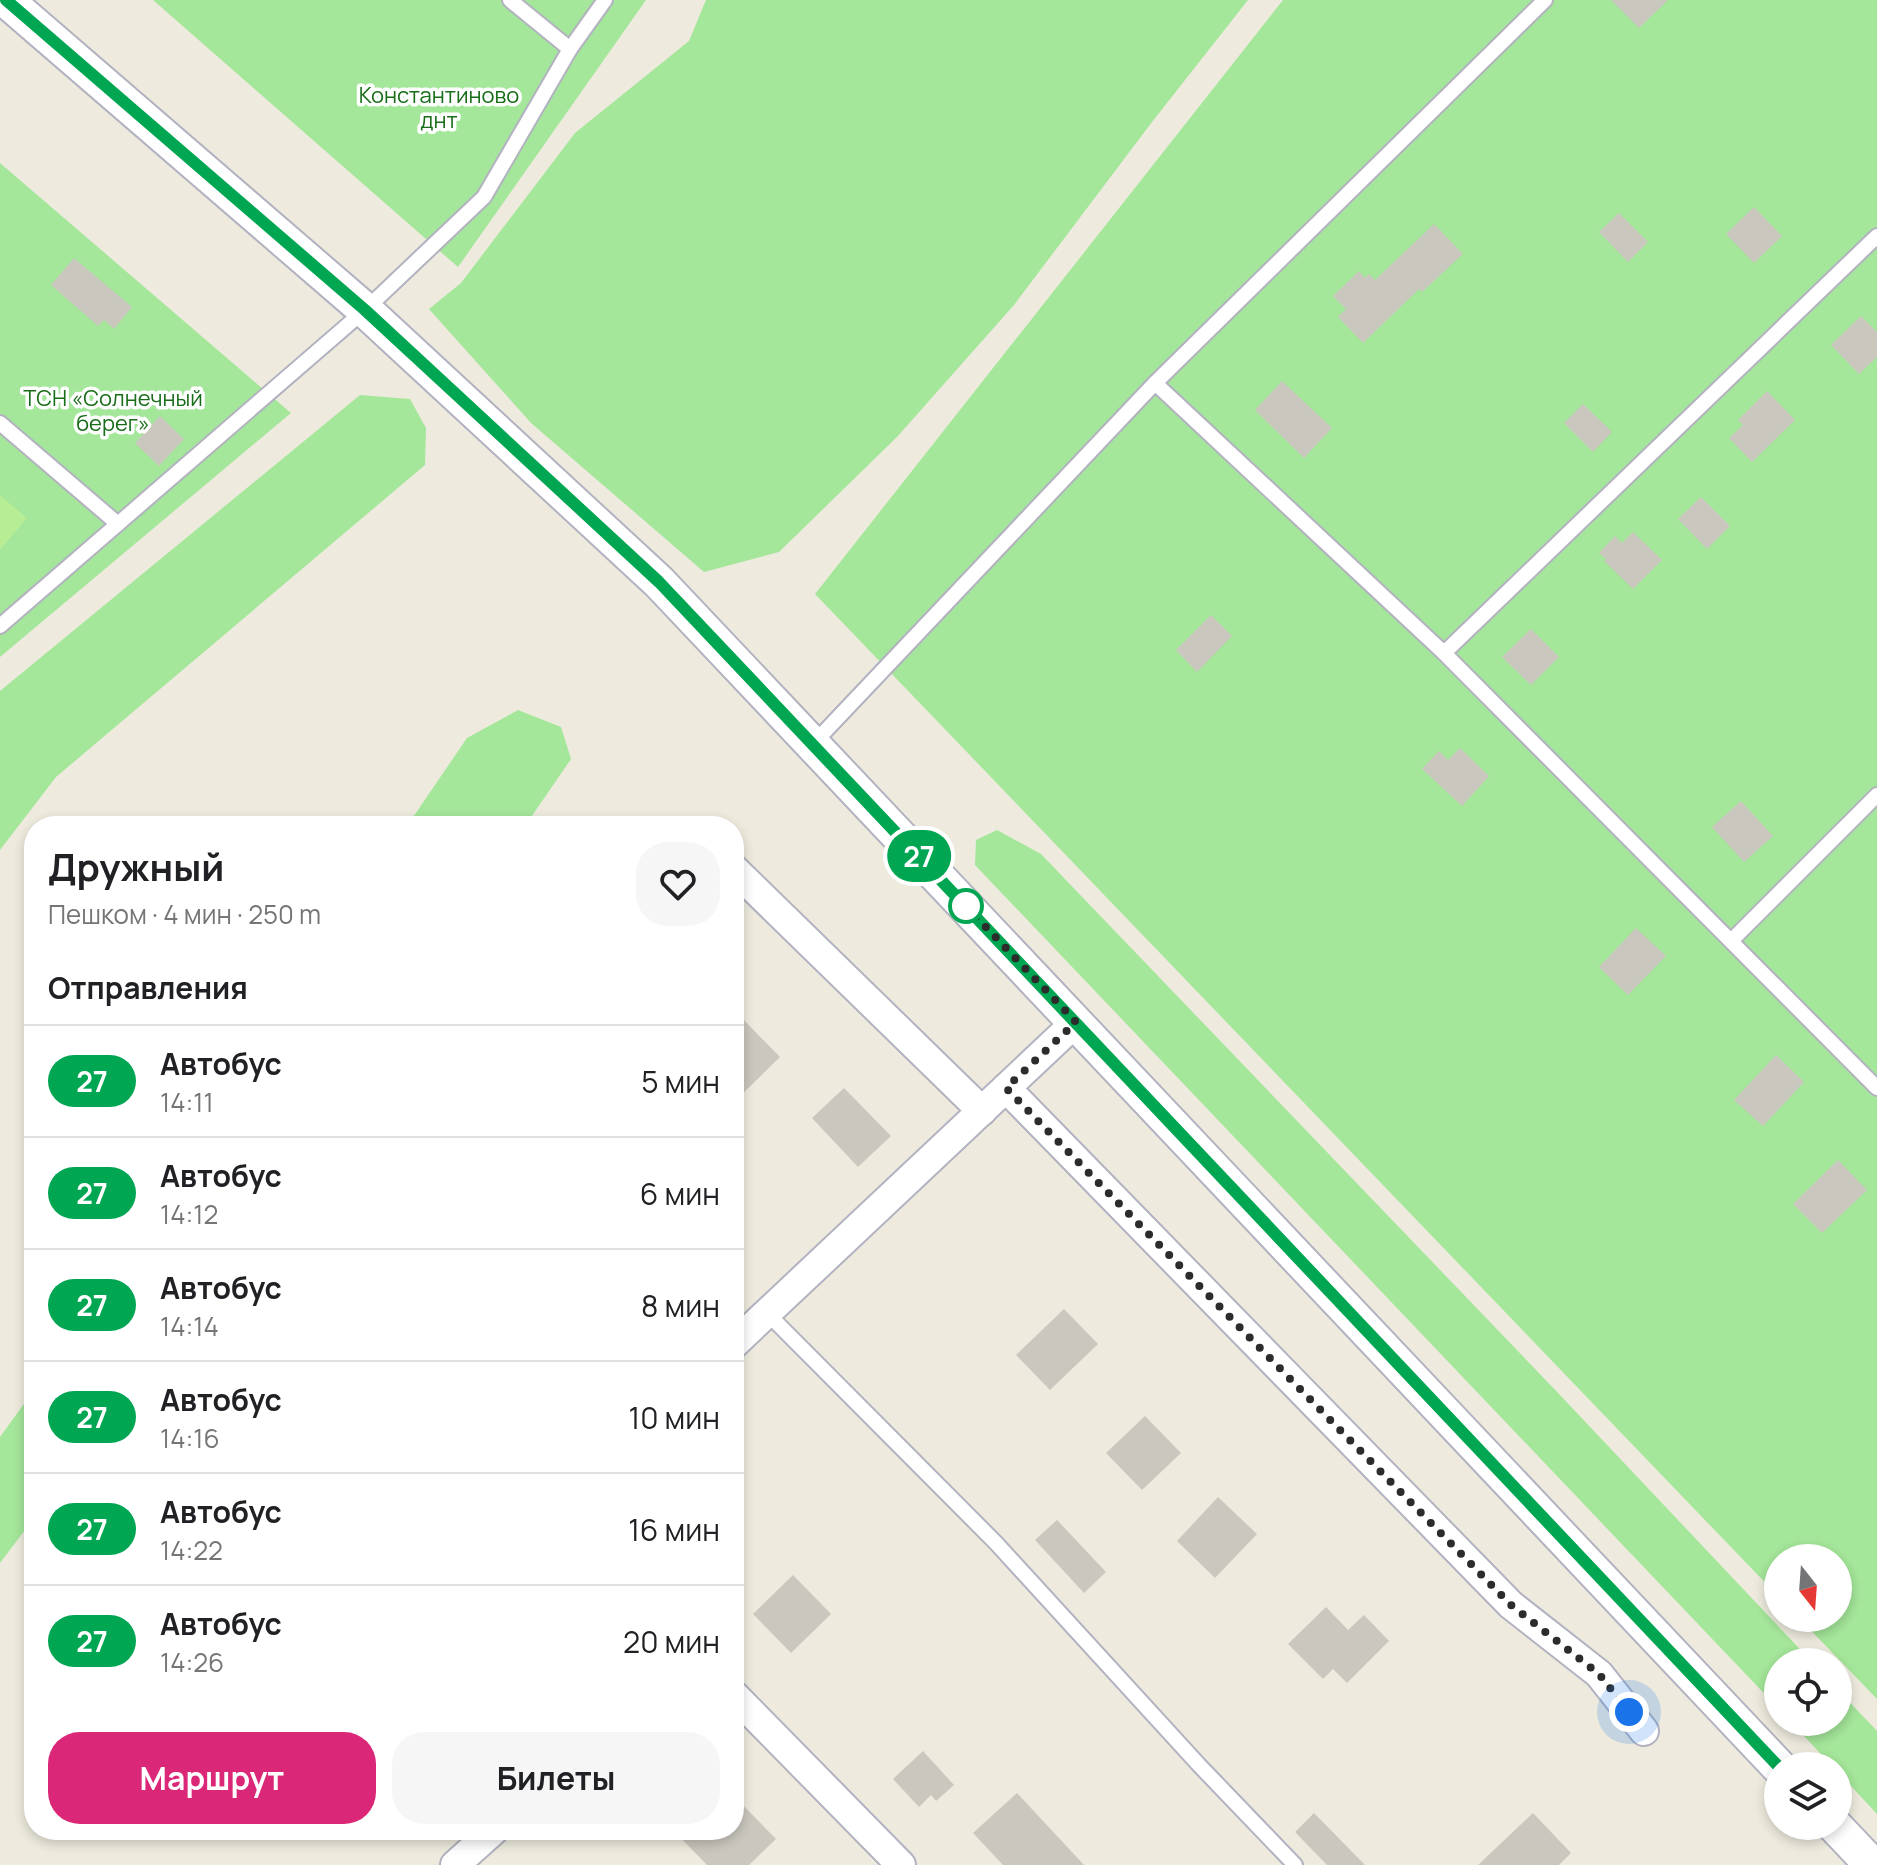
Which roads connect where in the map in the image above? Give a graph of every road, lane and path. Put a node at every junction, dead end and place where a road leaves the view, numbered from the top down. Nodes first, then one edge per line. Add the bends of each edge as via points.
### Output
1 (6, 0) edge
2 (510, 0) edge
3 (605, 0) edge
4 (1545, 0) edge
5 (570, 49) junction
6 (1877, 236) edge
7 (365, 310) junction
8 (1155, 383) junction
9 (0, 423) edge
10 (118, 524) junction
11 (0, 626) edge
12 (1444, 653) junction
13 (813, 744) junction
14 (1877, 795) edge
15 (744, 879) edge
16 (1731, 941) junction
17 (1076, 1022) junction
18 (1006, 1088) junction
19 (1877, 1088) edge
20 (982, 1111) junction
21 (767, 1313) junction
22 (744, 1335) edge
23 (744, 1705) edge
24 (1644, 1731) dead end
25 (1765, 1752) edge
26 (483, 1840) edge
27 (1848, 1840) edge
28 (455, 1865) edge
29 (901, 1865) edge
30 (1295, 1865) edge
31 (1872, 1865) edge

1 - 7 street
2 - 5 lane
3 - 5 lane
4 - 8 lane
5 - 7 lane via 484,197
6 - 12 lane
7 - 10 lane
7 - 13 street via 659,582
8 - 12 lane
8 - 13 lane
9 - 10 lane
10 - 11 lane
12 - 16 lane
13 - 17 street
14 - 16 lane
15 - 20 street
16 - 19 lane
17 - 18 street
17 - 25 street
18 - 20 street
18 - 24 street via 1511,1605 1599,1674
20 - 21 street
21 - 22 street
21 - 30 lane via 996,1543
23 - 29 street
26 - 28 street
27 - 31 street

